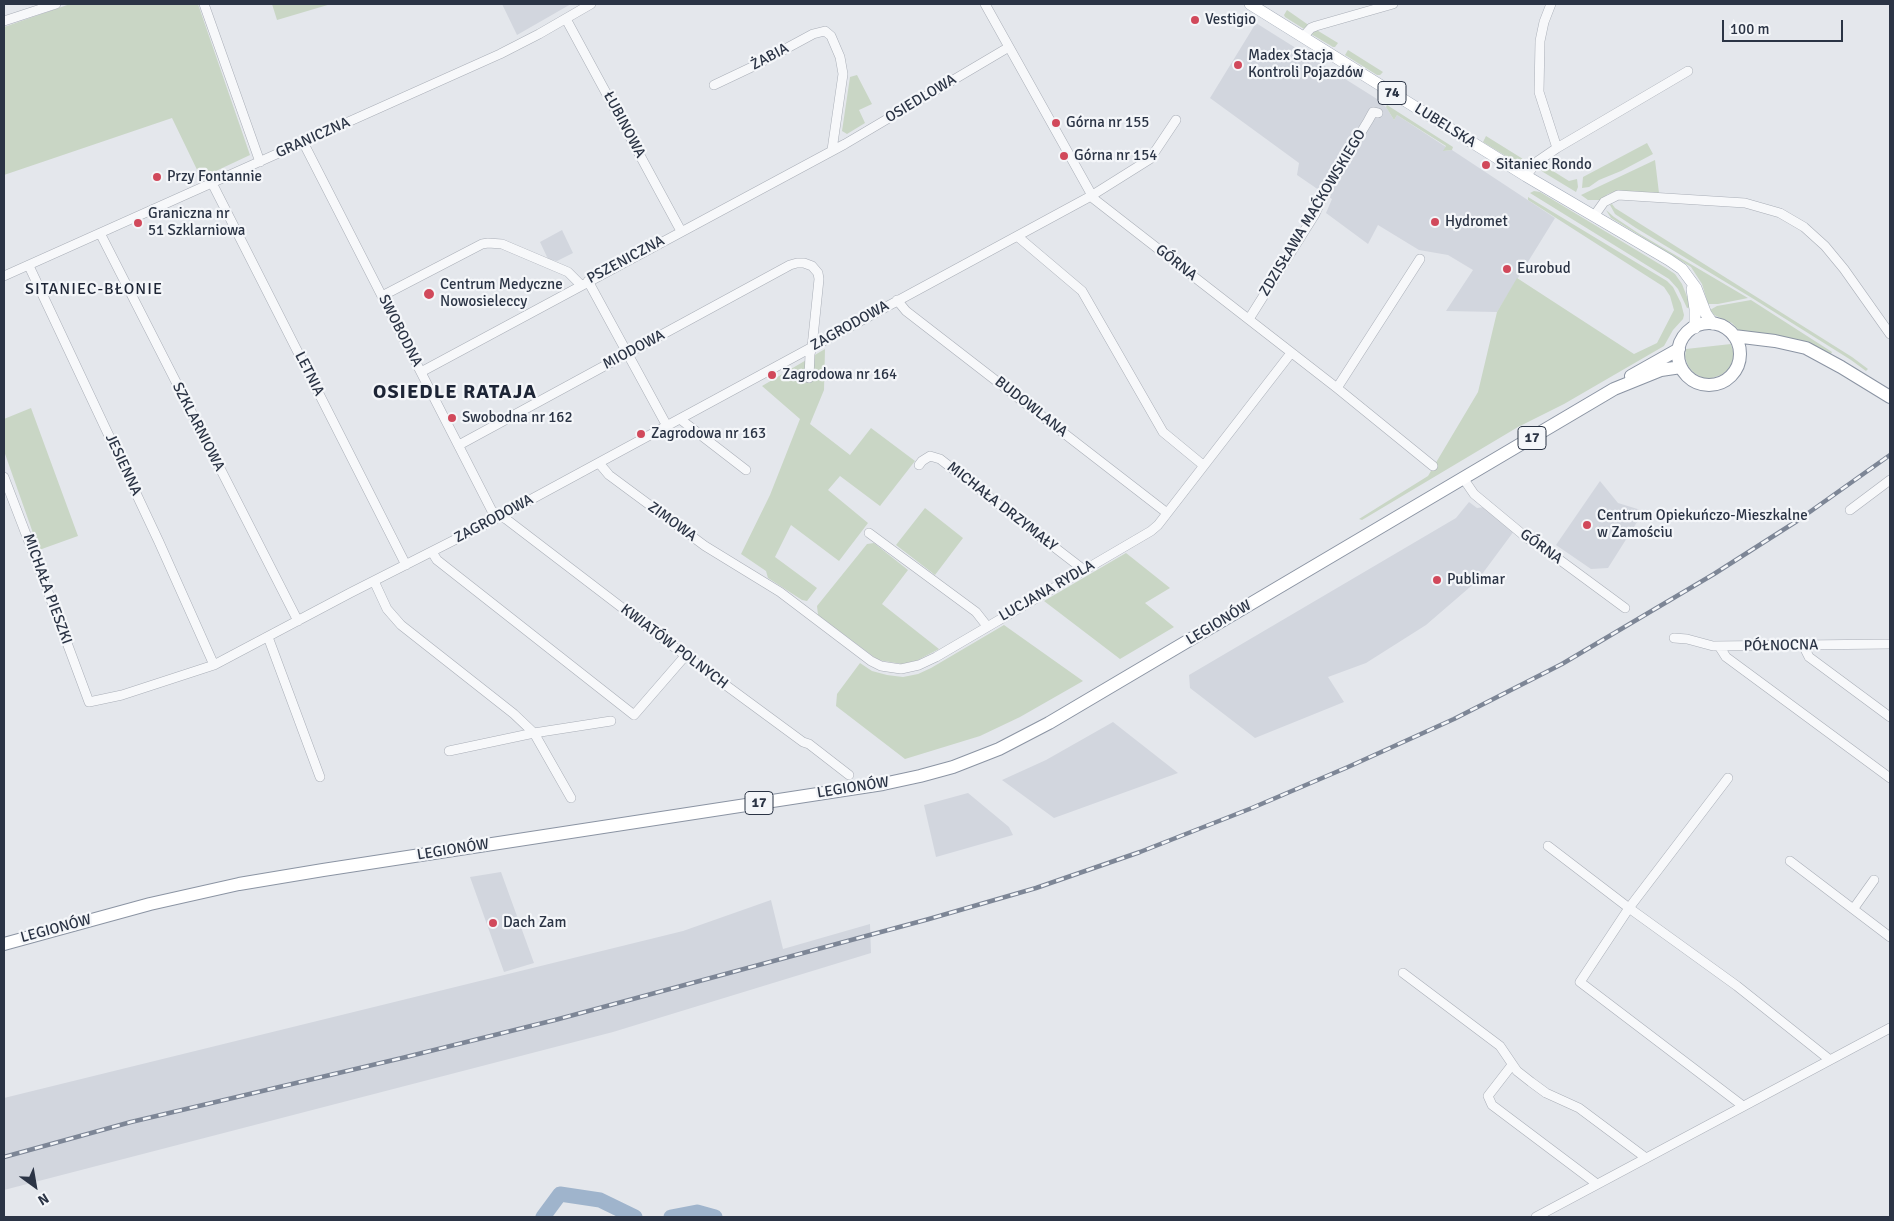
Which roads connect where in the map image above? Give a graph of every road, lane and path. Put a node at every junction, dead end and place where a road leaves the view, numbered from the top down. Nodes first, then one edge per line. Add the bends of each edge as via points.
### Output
1 (56, 4) edge
2 (204, 4) edge
3 (590, 4) edge
4 (985, 4) edge
5 (1250, 4) edge
6 (1393, 4) edge
7 (1551, 4) edge
8 (1264, 7) edge
9 (566, 19) junction
10 (4, 22) edge
11 (1303, 37) junction
12 (1009, 47) junction
13 (1688, 71) dead end
14 (714, 85) dead end
15 (1378, 113) dead end
16 (1176, 120) dead end
17 (303, 142) junction
18 (1558, 148) junction
19 (832, 150) junction
20 (260, 162) junction
21 (1526, 176) junction
22 (212, 183) junction
23 (1091, 196) junction
24 (1594, 216) junction
25 (681, 231) junction
26 (100, 233) junction
27 (1017, 236) junction
28 (1420, 259) dead end
29 (29, 266) junction
30 (4, 276) edge
31 (1689, 280) junction
32 (584, 283) junction
33 (382, 296) junction
34 (897, 300) junction
35 (1249, 319) junction
36 (1713, 324) junction
37 (1695, 328) junction
38 (1890, 334) edge
39 (1734, 336) junction
40 (812, 347) junction
41 (1679, 349) junction
42 (1292, 352) junction
43 (628, 353) junction
44 (1740, 353) junction
45 (1825, 359) junction
46 (1681, 367) junction
47 (421, 372) junction
48 (809, 378) dead end
49 (1337, 388) junction
50 (1614, 390) junction
51 (1890, 397) edge
52 (680, 419) junction
53 (667, 426) junction
54 (459, 445) junction
55 (599, 463) junction
56 (919, 465) dead end
57 (1203, 465) junction
58 (1433, 466) dead end
59 (746, 470) dead end
60 (4, 477) edge
61 (1463, 478) junction
62 (1890, 480) edge
63 (1850, 510) dead end
64 (1167, 513) junction
65 (502, 516) junction
66 (869, 533) dead end
67 (432, 552) junction
68 (406, 565) junction
69 (1084, 570) junction
70 (750, 574) joint
71 (374, 581) junction
72 (1625, 608) dead end
73 (298, 621) junction
74 (988, 626) junction
75 (268, 637) junction
76 (1674, 638) dead end
77 (1890, 644) edge
78 (1803, 645) junction
79 (1719, 646) junction
80 (686, 655) junction
81 (214, 665) junction
82 (89, 702) joint
83 (1890, 716) edge
84 (612, 721) dead end
85 (534, 733) junction
86 (449, 751) dead end
87 (849, 775) dead end
88 (320, 777) dead end
89 (1728, 778) dead end
90 (1890, 778) edge
91 (570, 798) dead end
92 (1548, 846) dead end
93 (1790, 861) dead end
94 (1874, 880) dead end
95 (1629, 908) junction
96 (1854, 908) junction
97 (1890, 937) edge
98 (4, 944) edge
99 (1403, 973) dead end
100 (1890, 1028) edge
101 (1830, 1060) junction
102 (1512, 1065) junction
103 (1743, 1106) junction
104 (1646, 1158) junction
105 (1597, 1184) junction
106 (1536, 1217) edge

1 - 10 street
2 - 20 street
3 - 9 street, GRANICZNA
4 - 12 street, GÓRNA
5 - 8 main road, LUBELSKA / 74
6 - 11 street via 1316,26
7 - 18 street via 1540,42 1539,92
8 - 11 main road, LUBELSKA / 74
9 - 17 street, GRANICZNA via 500,54
9 - 25 street, ŁUBINOWA
11 - 21 main road, LUBELSKA / 74
12 - 19 street, OSIEDLOWA
12 - 23 street, GÓRNA
13 - 18 street
14 - 19 street, ŻABIA via 813,34 826,31 840,56 843,74
15 - 35 street, ZDZISŁAWA MAĆKOWSKIEGO via 1373,112 1315,214
16 - 23 street, ZAGRODOWA via 1150,159
17 - 20 street, GRANICZNA
17 - 33 street, SWOBODNA
18 - 21 street via 1538,161
19 - 25 street, PSZENICZNA
20 - 22 street, GRANICZNA
21 - 24 main road, LUBELSKA / 74
22 - 26 street, GRANICZNA
22 - 68 street, LETNIA
23 - 27 street, ZAGRODOWA
23 - 35 street, GÓRNA
24 - 31 main road, LUBELSKA / 74 via 1669,260 1682,269
24 - 38 street via 1604,202 1618,196 1745,203 1780,214 1804,227 1825,246
25 - 32 street, PSZENICZNA
26 - 29 street, GRANICZNA
26 - 73 street, SZKLARNIOWA
27 - 34 street, ZAGRODOWA
27 - 57 street via 1082,291 1163,432
28 - 49 street
29 - 30 street, GRANICZNA
29 - 81 street, JESIENNA
31 - 36 main road, LUBELSKA / 74
31 - 37 main road
32 - 33 street via 568,272 502,244 488,243
32 - 43 street
32 - 47 street, PSZENICZNA
33 - 47 street, SWOBODNA
34 - 40 street, ZAGRODOWA
34 - 64 street, BUDOWLANA via 906,311
35 - 42 street, GÓRNA
36 - 37 highway
36 - 39 highway
37 - 41 highway, 17 via 1684,336
39 - 44 highway
39 - 45 highway via 1791,344
40 - 43 street, MIODOWA via 819,278 812,266 804,263 790,265
40 - 48 street
40 - 52 street, ZAGRODOWA
41 - 46 highway
41 - 50 highway, LEGIONÓW / 17 via 1635,373
42 - 49 street, GÓRNA
42 - 57 street, LUCJANA RYDLA
43 - 53 street
43 - 54 street, MIODOWA
44 - 45 highway via 1761,347
44 - 46 highway via 1734,372 1718,384 1704,385 1694,381
45 - 51 highway
46 - 50 highway, LEGIONÓW / 17 via 1661,370
47 - 54 street, SWOBODNA
49 - 58 street, GÓRNA
50 - 61 highway, LEGIONÓW / 17
52 - 53 street, ZAGRODOWA
52 - 59 street
53 - 55 street, ZAGRODOWA
54 - 65 street, SWOBODNA via 492,511
55 - 65 street, ZAGRODOWA
55 - 70 street, ZIMOWA via 609,475 657,511
56 - 69 street, MICHAŁA DRZYMAŁY via 930,456 940,459
57 - 64 street, LUCJANA RYDLA
60 - 82 street, MICHAŁA PIESZKI
61 - 72 street, GÓRNA via 1474,494 1527,538
61 - 98 highway, LEGIONÓW / 17 via 1048,723 999,750 953,767 883,784 239,884 150,904
62 - 63 street
64 - 69 street, LUCJANA RYDLA via 1151,531
65 - 67 street, ZAGRODOWA
65 - 80 street, KWIATÓW POLNYCH
66 - 74 street via 976,612
67 - 68 street, ZAGRODOWA
67 - 80 street via 437,560 634,715
68 - 71 street, ZAGRODOWA
69 - 74 street, LUCJANA RYDLA
70 - 74 street, LUCJANA RYDLA via 808,612 871,661 890,668 910,668 928,661
71 - 73 street, ZAGRODOWA
71 - 85 street via 387,609 401,625
73 - 75 street, ZAGRODOWA
75 - 81 street, ZAGRODOWA
75 - 88 street
76 - 79 street, PÓŁNOCNA
77 - 78 street, PÓŁNOCNA
78 - 79 street, PÓŁNOCNA
78 - 83 street via 1809,657
79 - 90 street via 1726,657
80 - 87 street, KWIATÓW POLNYCH
81 - 82 street, ZAGRODOWA via 122,695
84 - 85 street
85 - 86 street
85 - 91 street
89 - 95 street
92 - 95 street
93 - 96 street
94 - 96 street
95 - 101 street via 1737,986
95 - 103 street via 1580,982
96 - 97 street
99 - 102 street via 1500,1046
100 - 101 street
101 - 103 street
102 - 104 street via 1546,1092 1579,1108
102 - 105 street via 1488,1096 1492,1105
103 - 104 street
104 - 105 street
105 - 106 street

